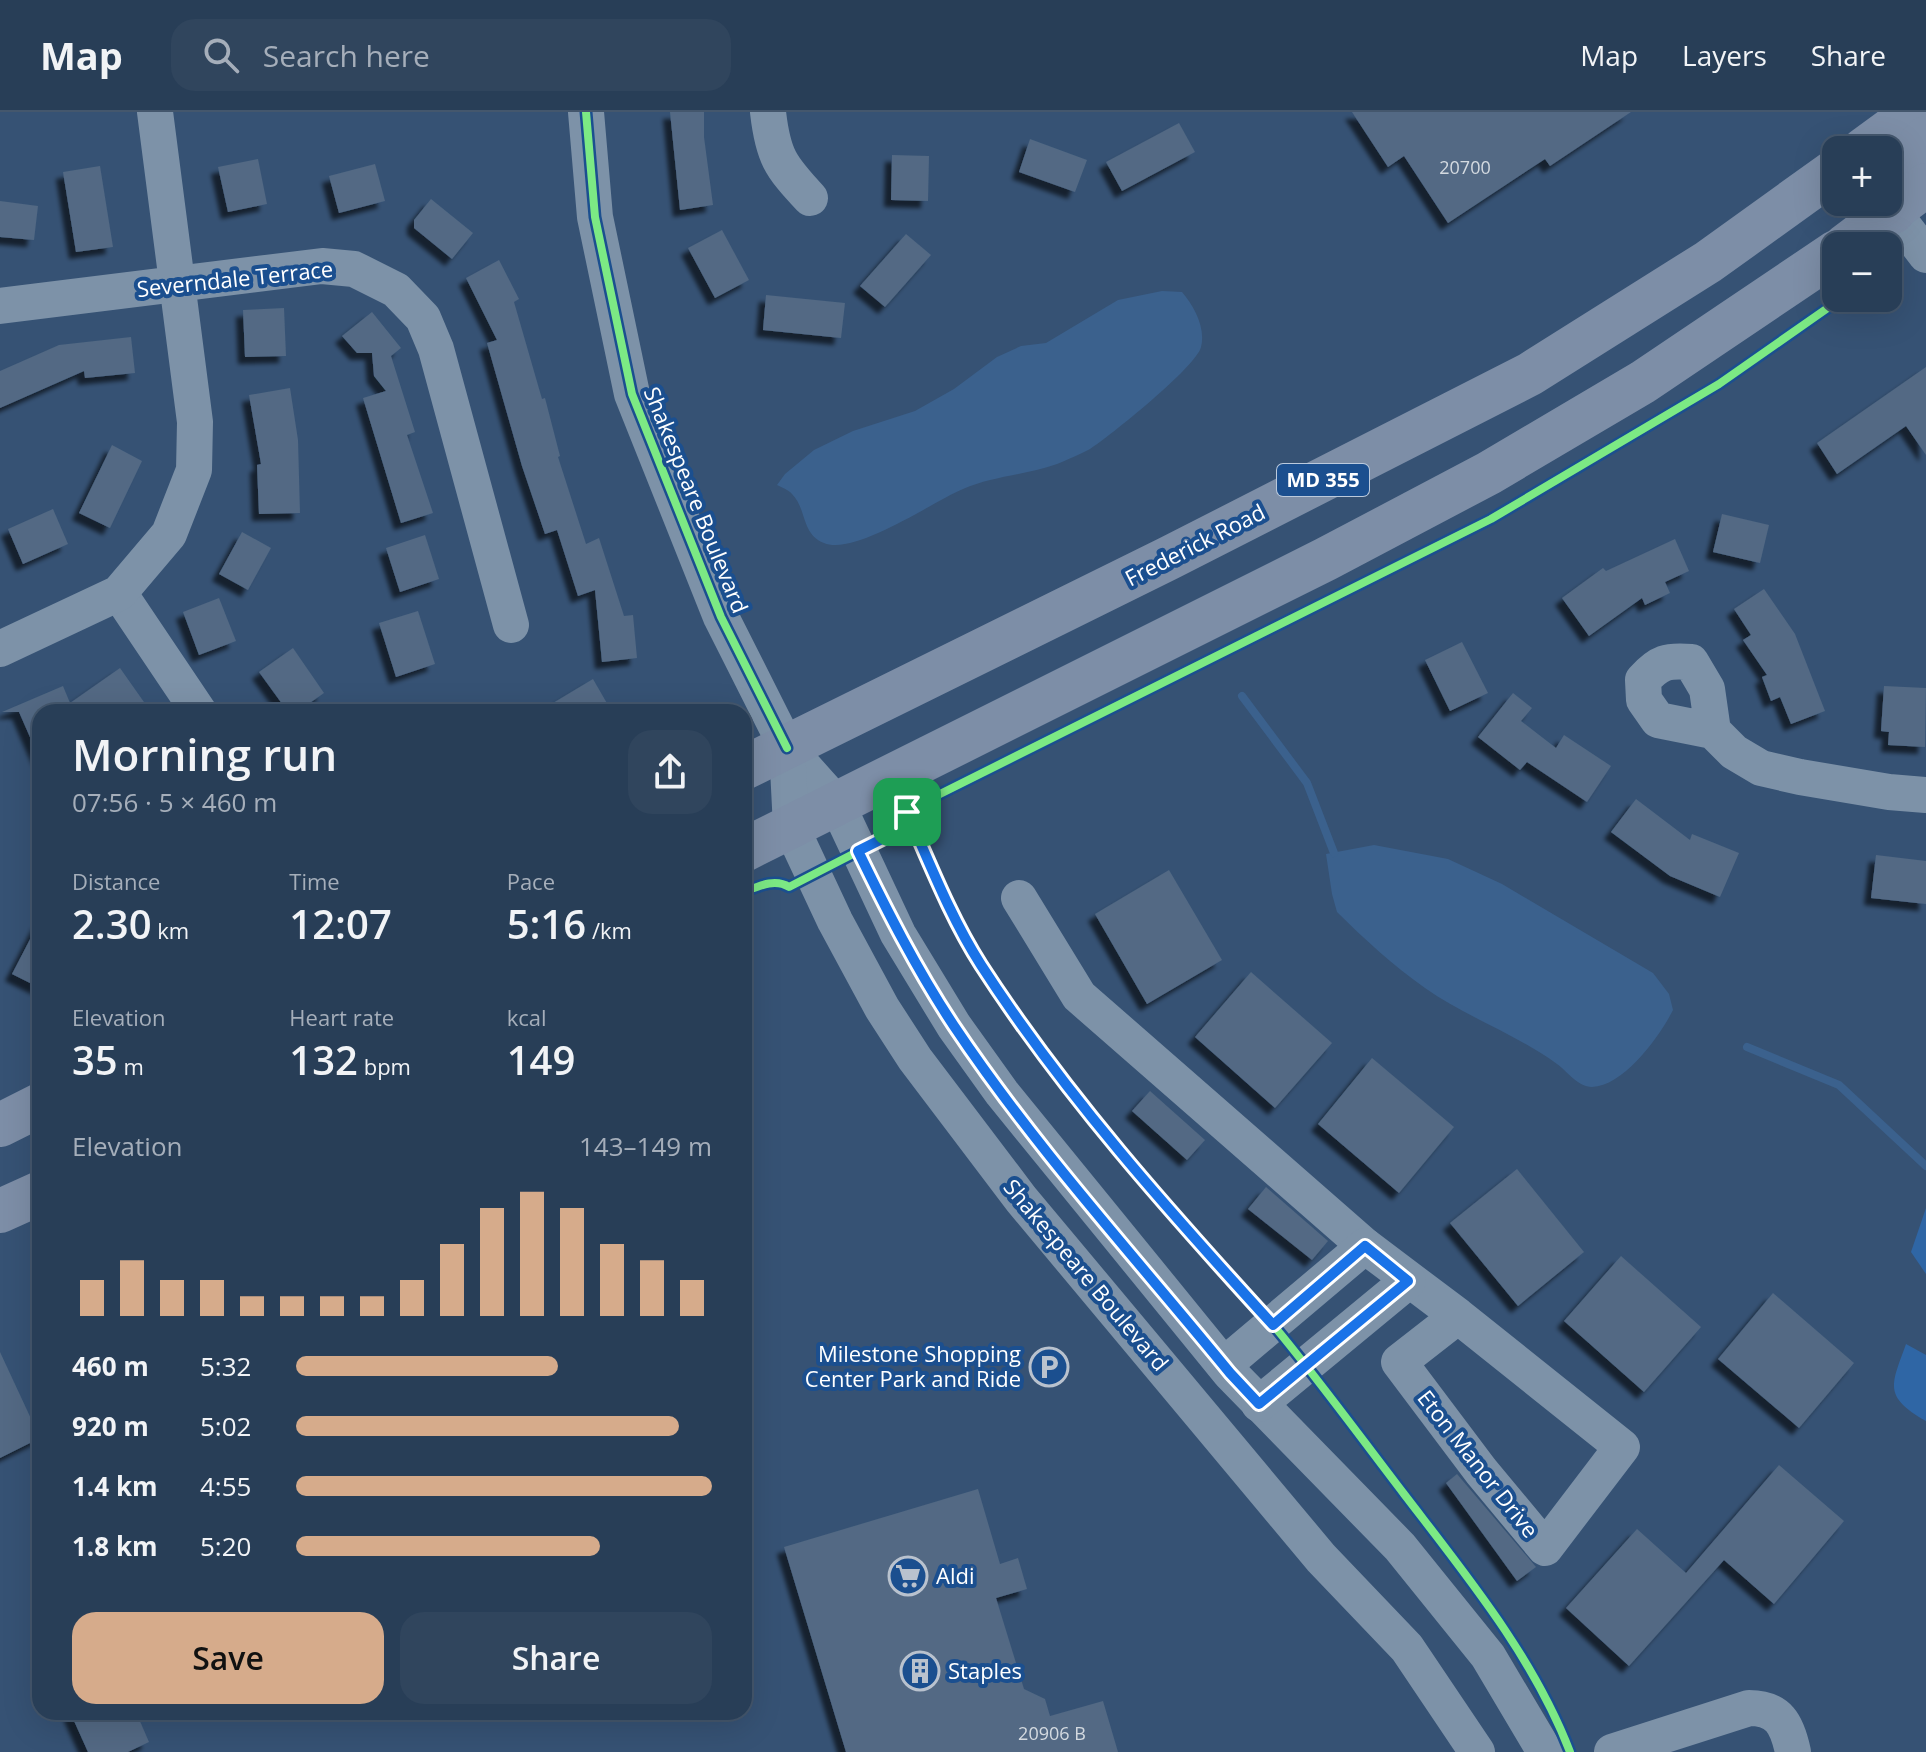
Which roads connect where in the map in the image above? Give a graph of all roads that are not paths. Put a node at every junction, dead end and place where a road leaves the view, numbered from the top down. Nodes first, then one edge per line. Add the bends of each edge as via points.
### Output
1 (155, 112) edge
2 (586, 112) edge
3 (768, 112) edge
4 (1915, 112) edge
5 (1882, 136) edge
6 (1926, 138) edge
7 (1822, 180) edge
8 (810, 198) dead end
9 (1910, 198) edge
10 (1864, 232) edge
11 (1926, 255) edge
12 (1822, 261) edge
13 (177, 284) junction
14 (0, 306) edge
15 (119, 593) junction
16 (511, 625) dead end
17 (0, 649) edge
18 (194, 704) edge
19 (1713, 731) dead end
20 (787, 748) junction
21 (752, 764) edge
22 (1926, 795) edge
23 (837, 804) junction
24 (791, 827) junction
25 (752, 846) edge
26 (1019, 898) dead end
27 (32, 1109) edge
28 (0, 1125) edge
29 (32, 1197) edge
30 (0, 1211) edge
31 (1365, 1246) junction
32 (1408, 1281) junction
33 (1458, 1316) junction
34 (1224, 1365) junction
35 (1259, 1404) junction
36 (1477, 1752) edge
37 (1545, 1752) edge
38 (1612, 1752) edge
39 (1793, 1752) edge

1 - 13 street
2 - 20 street, Shakespeare Boulevard via 595,217 632,394 721,617
3 - 8 street via 772,144 783,169
4 - 5 main road
6 - 9 main road via 1896,182
7 - 20 main road, Frederick Road / MD 355 via 1708,262 1530,374
9 - 10 main road
9 - 11 street
12 - 23 main road via 1643,382 1489,473
13 - 14 street, Severndale Terrace
13 - 15 street via 195,422 194,470 169,534
13 - 16 street, Severndale Terrace via 322,266 354,269 396,290 423,318 436,349
15 - 17 street
15 - 18 street
19 - 22 street via 1761,768
20 - 21 main road, Frederick Road / MD 355
20 - 23 street, Shakespeare Boulevard
20 - 24 street, Shakespeare Boulevard
23 - 24 main road
23 - 34 street, Shakespeare Boulevard via 898,934 954,1026 1037,1138
24 - 25 main road
24 - 36 street, Shakespeare Boulevard via 882,1008 948,1106 1321,1558 1407,1648
26 - 31 street, Eton Manor Drive via 1079,996
27 - 28 main road
29 - 30 main road
31 - 32 street, Eton Manor Drive
31 - 34 street
32 - 33 street, Eton Manor Drive
32 - 35 street
33 - 33 street, Eton Manor Drive via 1622,1447 1545,1548 1399,1362
34 - 35 street, Shakespeare Boulevard
35 - 37 street, Shakespeare Boulevard via 1400,1547 1488,1656
38 - 39 street via 1749,1708 1767,1708 1784,1722

